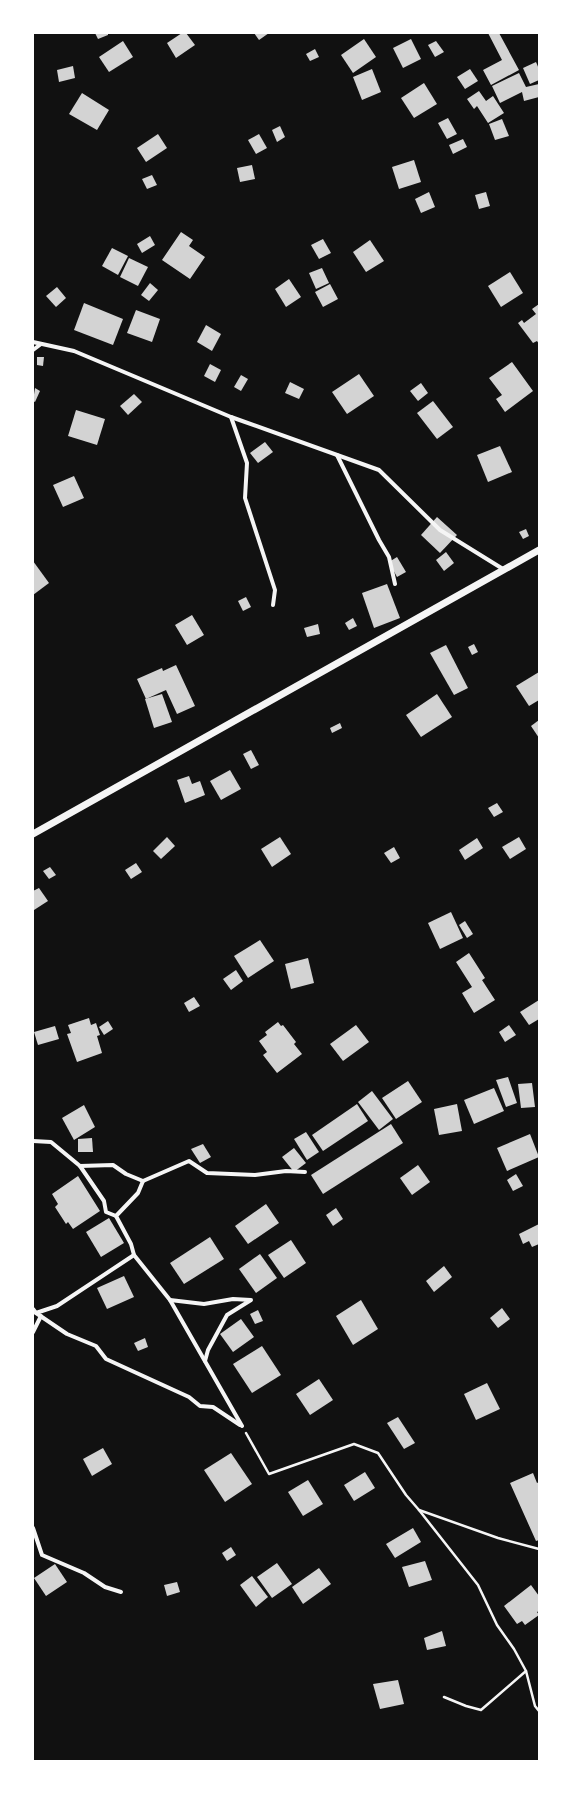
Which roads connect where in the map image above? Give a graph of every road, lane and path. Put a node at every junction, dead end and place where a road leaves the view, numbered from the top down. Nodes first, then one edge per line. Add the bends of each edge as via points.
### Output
1 (33, 342) edge
2 (41, 344) junction
3 (33, 350) edge
4 (231, 417) junction
5 (337, 456) junction
6 (539, 550) edge
7 (503, 569) junction
8 (395, 584) dead end
9 (273, 604) dead end
10 (33, 834) edge
11 (33, 1141) edge
12 (80, 1166) junction
13 (305, 1172) dead end
14 (143, 1181) junction
15 (116, 1216) junction
16 (134, 1255) junction
17 (170, 1300) junction
18 (35, 1311) edge
19 (41, 1316) junction
20 (33, 1332) edge
21 (205, 1361) junction
22 (242, 1426) junction
23 (419, 1510) junction
24 (33, 1528) edge
25 (539, 1549) edge
26 (121, 1592) dead end
27 (526, 1671) junction
28 (444, 1697) dead end
29 (539, 1711) edge

1 - 2 street
2 - 3 street
2 - 4 street via 74,351
4 - 5 street
4 - 9 street via 247,463 245,498 275,590
5 - 7 street via 379,470 440,530
5 - 8 street via 389,557
6 - 7 street
7 - 10 street
11 - 12 street via 51,1142
12 - 14 street via 113,1165
12 - 15 street via 104,1201 106,1212
13 - 14 street via 286,1171 255,1175 207,1173 189,1161
14 - 15 street via 138,1193
15 - 16 street
16 - 17 street
16 - 18 street via 57,1306
17 - 21 street
17 - 21 street via 204,1304 233,1299 251,1300 227,1315 208,1350
18 - 19 street
19 - 20 street
19 - 22 street via 66,1334 96,1346 106,1360 189,1397 200,1406 213,1407
21 - 22 street
22 - 23 path via 269,1474 354,1444 378,1453
23 - 25 path via 498,1538
23 - 27 path via 478,1585 497,1625
24 - 26 street via 42,1555 84,1573 105,1587
27 - 28 path via 481,1710
27 - 29 path via 535,1706

